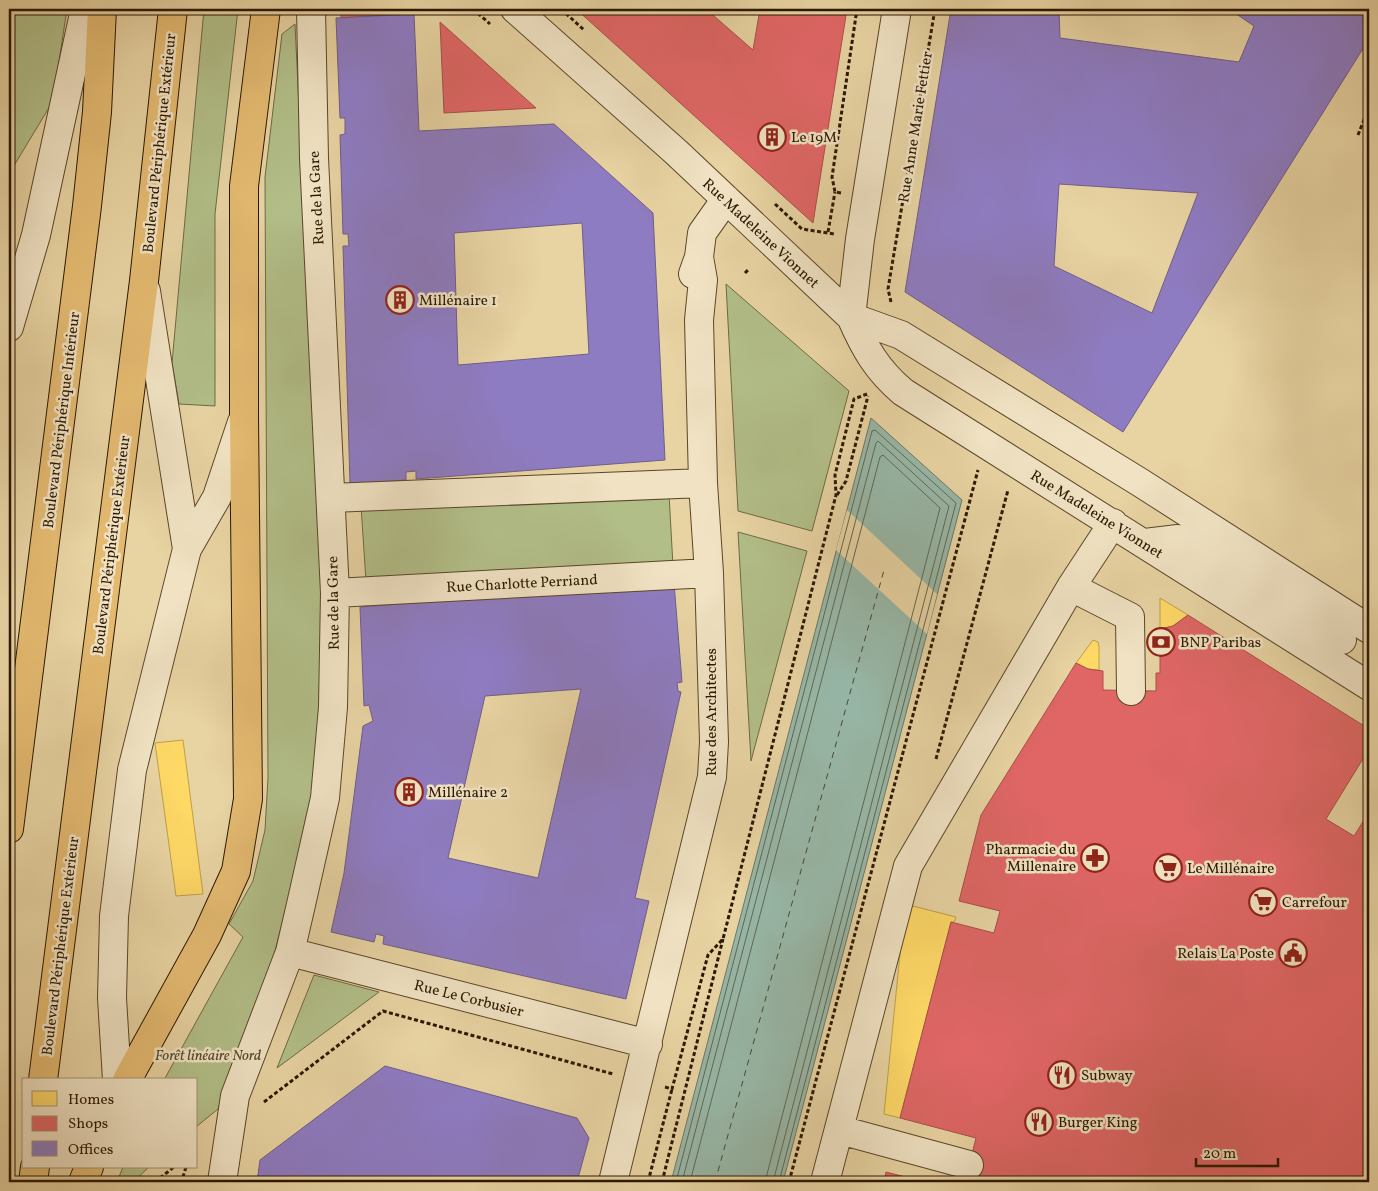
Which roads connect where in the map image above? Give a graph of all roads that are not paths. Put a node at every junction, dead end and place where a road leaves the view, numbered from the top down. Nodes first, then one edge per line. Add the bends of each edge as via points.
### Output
1 (86, 9) edge
2 (102, 9) edge
3 (173, 9) edge
4 (266, 9) edge
5 (311, 9) edge
6 (515, 9) edge
7 (897, 9) edge
8 (726, 199) junction
9 (36, 235) junction
10 (9, 265) edge
11 (144, 281) junction
12 (851, 317) junction
13 (9, 327) edge
14 (244, 418) junction
15 (703, 483) junction
16 (331, 498) junction
17 (1113, 524) junction
18 (1145, 543) junction
19 (188, 549) junction
20 (709, 573) junction
21 (1072, 587) junction
22 (334, 593) junction
23 (1369, 630) edge
24 (1342, 640) dead end
25 (1369, 686) edge
26 (1131, 691) dead end
27 (9, 829) edge
28 (290, 952) junction
29 (648, 1044) junction
30 (43, 1078) edge
31 (117, 1078) edge
32 (129, 1078) edge
33 (840, 1130) junction
34 (969, 1165) dead end
35 (34, 1168) edge
36 (89, 1168) edge
37 (33, 1182) edge
38 (83, 1182) edge
39 (222, 1182) edge
40 (613, 1182) edge
41 (825, 1182) edge

1 - 9 street
2 - 27 highway, Boulevard Périphérique Intérieur via 97,112 87,206
3 - 11 highway, Boulevard Périphérique Extérieur
4 - 14 highway via 244,186
5 - 16 street, Rue de la Gare via 314,158 335,365
6 - 8 street, Rue Madeleine Vionnet
7 - 12 street via 860,238
8 - 12 street, Rue Madeleine Vionnet
8 - 15 street, Rue des Architectes via 702,233 699,257 691,279 699,320
9 - 10 street
9 - 13 street
11 - 19 street
11 - 30 highway, Boulevard Périphérique Extérieur
12 - 17 street, Rue Madeleine Vionnet via 865,350 886,377 904,392
12 - 23 street, Rue Madeleine Vionnet via 901,335 1141,483
14 - 19 street via 217,497
14 - 32 highway via 248,799 236,871 206,935
15 - 16 street
15 - 20 street, Rue des Architectes
16 - 22 street, Rue de la Gare
17 - 18 street, Rue Madeleine Vionnet
17 - 21 street
18 - 24 street via 1178,539
18 - 25 street, Rue Madeleine Vionnet
19 - 31 street via 132,770 114,916 112,998
20 - 22 street, Rue Charlotte Perriand
20 - 29 street, Rue des Architectes via 714,742 712,777
21 - 26 street via 1130,617
21 - 33 street via 908,866
22 - 28 street, Rue de la Gare via 333,707 325,798
28 - 29 street, Rue Le Corbusier
28 - 39 street, Rue de la Gare via 235,1096
29 - 40 street, Rue des Architectes
33 - 34 street
33 - 41 street
35 - 37 highway
36 - 38 highway

